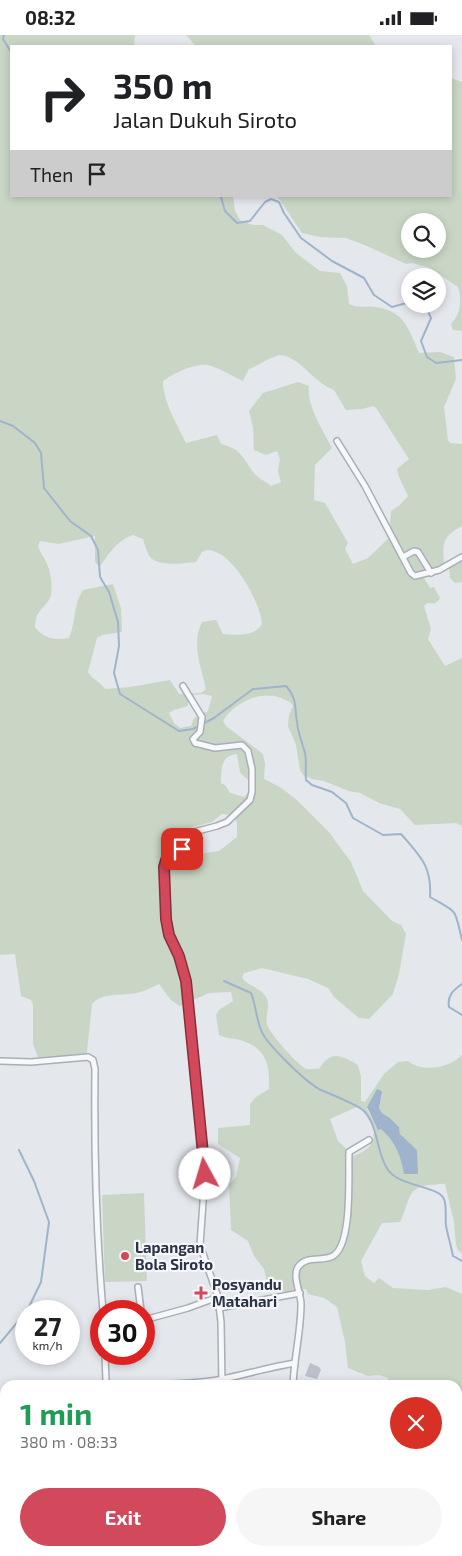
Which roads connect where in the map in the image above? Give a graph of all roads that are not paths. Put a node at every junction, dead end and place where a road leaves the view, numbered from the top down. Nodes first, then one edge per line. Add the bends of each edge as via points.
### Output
1 (337, 441) dead end
2 (402, 557) junction
3 (462, 557) edge
4 (431, 573) junction
5 (183, 686) dead end
6 (0, 1061) edge
7 (369, 1139) dead end
8 (138, 1287) dead end
9 (300, 1293) junction
10 (218, 1297) junction
11 (102, 1300) edge
12 (140, 1300) edge
13 (219, 1308) junction
14 (155, 1317) edge
15 (295, 1363) junction
16 (105, 1365) edge
17 (106, 1380) edge
18 (222, 1380) edge
19 (228, 1380) edge
20 (293, 1380) edge

1 - 2 street
2 - 4 street via 415,576
2 - 4 street via 418,552
3 - 4 street
5 - 10 street via 202,717 200,732 194,737 195,743 215,748 244,746 248,751 253,779 250,800 227,822 182,835 182,849 167,857 164,867 169,935 186,981 205,1174 200,1245
6 - 11 street via 88,1057 93,1060 97,1240
7 - 9 street via 349,1152 349,1202 340,1251 332,1257 304,1261 297,1267
8 - 12 street
9 - 13 street
9 - 15 street
10 - 13 street
10 - 14 street
13 - 18 street
15 - 19 street via 269,1367
15 - 20 street
16 - 17 street

